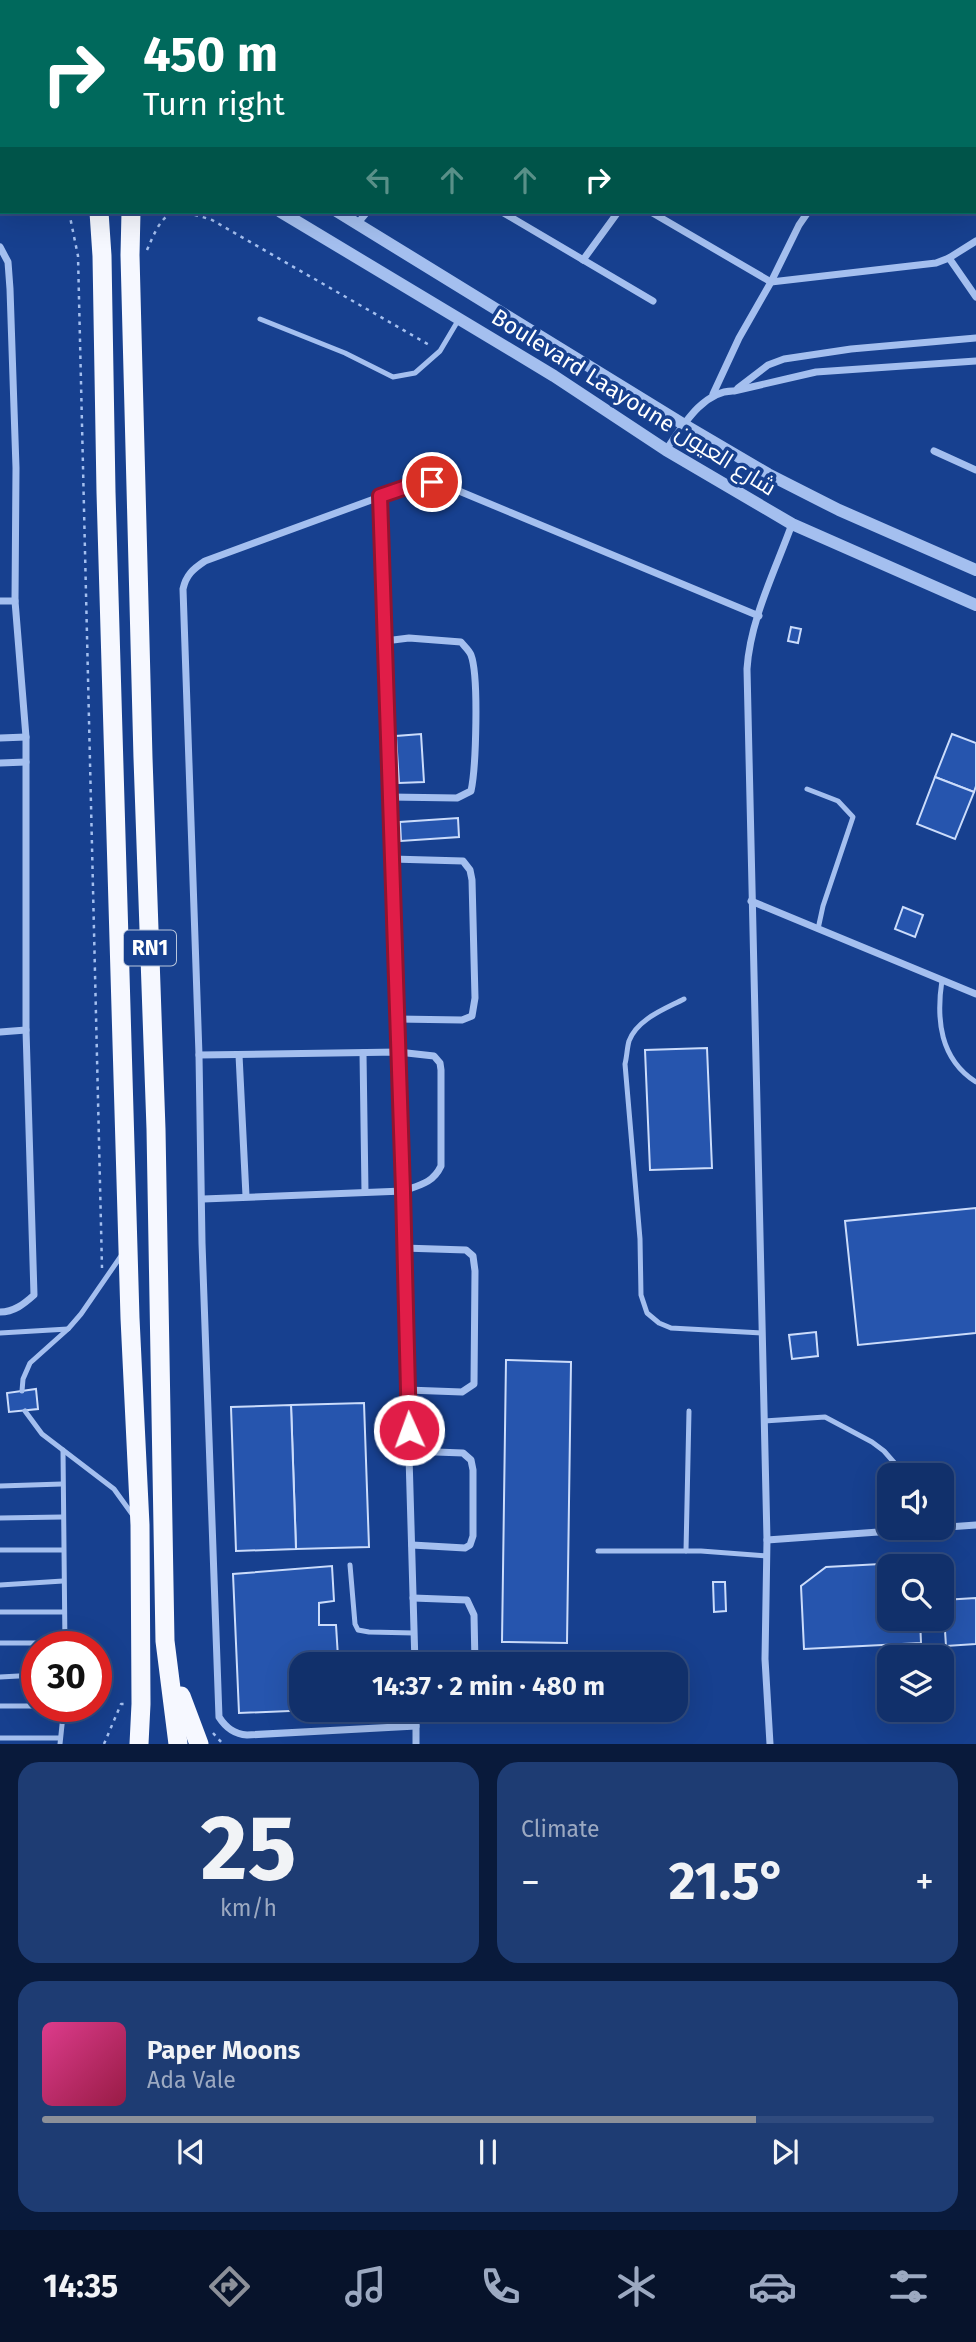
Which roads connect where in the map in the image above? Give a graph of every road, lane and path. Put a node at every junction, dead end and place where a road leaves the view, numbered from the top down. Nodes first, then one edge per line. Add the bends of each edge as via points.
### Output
1 (69, 214) edge
2 (91, 214) edge
3 (99, 214) edge
4 (133, 214) edge
5 (168, 214) edge
6 (196, 214) edge
7 (284, 214) edge
8 (341, 214) edge
9 (365, 214) edge
10 (505, 214) edge
11 (617, 214) edge
12 (654, 214) edge
13 (807, 214) edge
14 (357, 224) junction
15 (976, 241) edge
16 (0, 247) edge
17 (102, 256) junction
18 (145, 257) dead end
19 (949, 258) junction
20 (583, 260) junction
21 (771, 282) junction
22 (976, 297) edge
23 (653, 301) dead end
24 (260, 319) dead end
25 (458, 319) junction
26 (976, 338) edge
27 (440, 351) junction
28 (976, 361) edge
29 (734, 391) junction
30 (712, 396) junction
31 (683, 424) junction
32 (666, 450) junction
33 (934, 450) dead end
34 (976, 470) edge
35 (380, 496) junction
36 (792, 524) junction
37 (976, 570) edge
38 (0, 601) edge
39 (15, 601) junction
40 (976, 605) edge
41 (759, 616) junction
42 (385, 640) junction
43 (26, 737) junction
44 (0, 738) edge
45 (26, 762) junction
46 (0, 763) edge
47 (807, 789) dead end
48 (390, 797) junction
49 (392, 859) junction
50 (751, 901) junction
51 (818, 929) junction
52 (942, 980) junction
53 (976, 994) edge
54 (684, 999) dead end
55 (397, 1019) junction
56 (26, 1030) junction
57 (0, 1032) edge
58 (398, 1052) junction
59 (363, 1053) junction
60 (199, 1055) junction
61 (239, 1055) junction
62 (976, 1082) edge
63 (403, 1191) junction
64 (365, 1192) junction
65 (246, 1196) junction
66 (202, 1199) junction
67 (128, 1244) junction
68 (403, 1248) junction
69 (102, 1284) junction
70 (0, 1312) edge
71 (68, 1329) junction
72 (0, 1333) edge
73 (762, 1333) junction
74 (407, 1390) junction
75 (22, 1391) dead end
76 (25, 1411) dead end
77 (689, 1411) dead end
78 (764, 1421) junction
79 (63, 1450) junction
80 (409, 1451) junction
81 (894, 1463) edge
82 (62, 1484) junction
83 (0, 1486) edge
84 (62, 1517) junction
85 (0, 1518) edge
86 (140, 1525) junction
87 (976, 1525) edge
88 (954, 1527) edge
89 (877, 1532) edge
90 (767, 1540) junction
91 (412, 1545) junction
92 (0, 1550) edge
93 (63, 1550) junction
94 (598, 1551) dead end
95 (686, 1551) junction
96 (767, 1556) junction
97 (350, 1565) dead end
98 (63, 1581) junction
99 (0, 1585) edge
100 (413, 1598) junction
101 (0, 1612) edge
102 (64, 1612) junction
103 (65, 1631) edge
104 (414, 1633) junction
105 (166, 1642) junction
106 (0, 1643) edge
107 (21, 1644) edge
108 (415, 1652) edge
109 (475, 1652) edge
110 (21, 1676) edge
111 (0, 1677) edge
112 (141, 1704) junction
113 (0, 1706) edge
114 (21, 1706) edge
115 (62, 1722) edge
116 (416, 1722) edge
117 (416, 1726) junction
118 (0, 1738) edge
119 (60, 1741) edge
120 (104, 1744) edge
121 (139, 1744) edge
122 (178, 1744) edge
123 (199, 1744) edge
124 (416, 1744) edge
125 (770, 1744) edge

1 - 69 path via 78,256
2 - 17 highway
3 - 17 highway, RN1
4 - 105 highway, RN1 via 130,255
5 - 18 path via 159,223
6 - 27 path
7 - 25 street, Boulevard Laayoune شارع العيون
8 - 14 street, Boulevard Laayoune شارع العيون
9 - 14 street
10 - 20 street
11 - 20 street
12 - 21 street
13 - 21 street
14 - 31 street, Boulevard Laayoune شارع العيون
15 - 19 street
16 - 39 street via 8,262 10,289
17 - 67 highway, RN1
19 - 21 street
19 - 22 street
20 - 23 street
21 - 30 street
24 - 27 lane via 393,377 415,373
25 - 27 lane
25 - 32 street, Boulevard Laayoune شارع العيون
26 - 29 street via 784,359
28 - 29 street via 816,372
29 - 30 street via 721,390
30 - 31 street
31 - 32 street
31 - 37 street, Boulevard Laayoune شارع العيون via 813,497
32 - 36 street, Boulevard Laayoune شارع العيون
33 - 34 street
35 - 41 street via 424,482 442,485
35 - 42 street
35 - 60 street via 205,561 185,579
36 - 40 street, Boulevard Laayoune شارع العيون
36 - 41 street
38 - 39 street
39 - 43 street
41 - 50 street via 747,670
42 - 48 street
42 - 48 street via 461,642 475,671 471,791 457,798
43 - 44 street
43 - 45 street
45 - 46 street
45 - 56 street
47 - 51 lane via 838,801 853,817
48 - 49 street
49 - 55 street
49 - 55 street via 463,861 472,880 472,1016 462,1020
50 - 51 street
50 - 73 street
51 - 52 street
52 - 53 street
52 - 62 lane via 942,1040 960,1072
54 - 73 lane via 637,1027 625,1064 641,1295 647,1313 671,1328
55 - 58 street
56 - 57 street
56 - 70 street via 34,1295 24,1304
58 - 59 street
58 - 63 street
58 - 63 street via 434,1056 441,1070 441,1166 430,1182
59 - 61 street
59 - 64 street
60 - 61 street
60 - 66 street
61 - 65 street
63 - 64 street
63 - 68 street
64 - 65 street
65 - 66 street
66 - 117 street via 219,1717 227,1728 247,1735
67 - 69 lane
67 - 86 highway, RN1
68 - 74 street
68 - 74 street via 466,1250 473,1256 475,1271 474,1384 462,1392
69 - 71 lane
71 - 72 lane
71 - 75 lane via 30,1363
73 - 78 street
74 - 80 street
76 - 79 lane via 42,1434
77 - 95 lane
78 - 81 lane via 825,1417 872,1442
78 - 90 street
79 - 82 lane
79 - 86 lane via 114,1489
80 - 91 street
80 - 91 street via 463,1453 471,1460 472,1470 470,1545
82 - 83 lane
82 - 84 lane
84 - 85 lane
84 - 93 lane
86 - 112 highway, RN1
87 - 88 street
89 - 90 street
90 - 96 street
91 - 100 street
92 - 93 lane
93 - 98 lane
94 - 95 lane
95 - 96 lane
96 - 125 street via 765,1659
97 - 104 lane via 358,1630
98 - 99 lane
98 - 102 lane
100 - 104 street
100 - 109 street via 467,1600 474,1615
101 - 102 lane
102 - 103 lane
104 - 108 street
105 - 122 highway, RN1
105 - 123 highway
106 - 107 lane
110 - 111 lane
112 - 120 path via 121,1704
112 - 121 highway, RN1
113 - 114 lane
115 - 119 lane
116 - 117 street
117 - 124 street
118 - 119 lane

